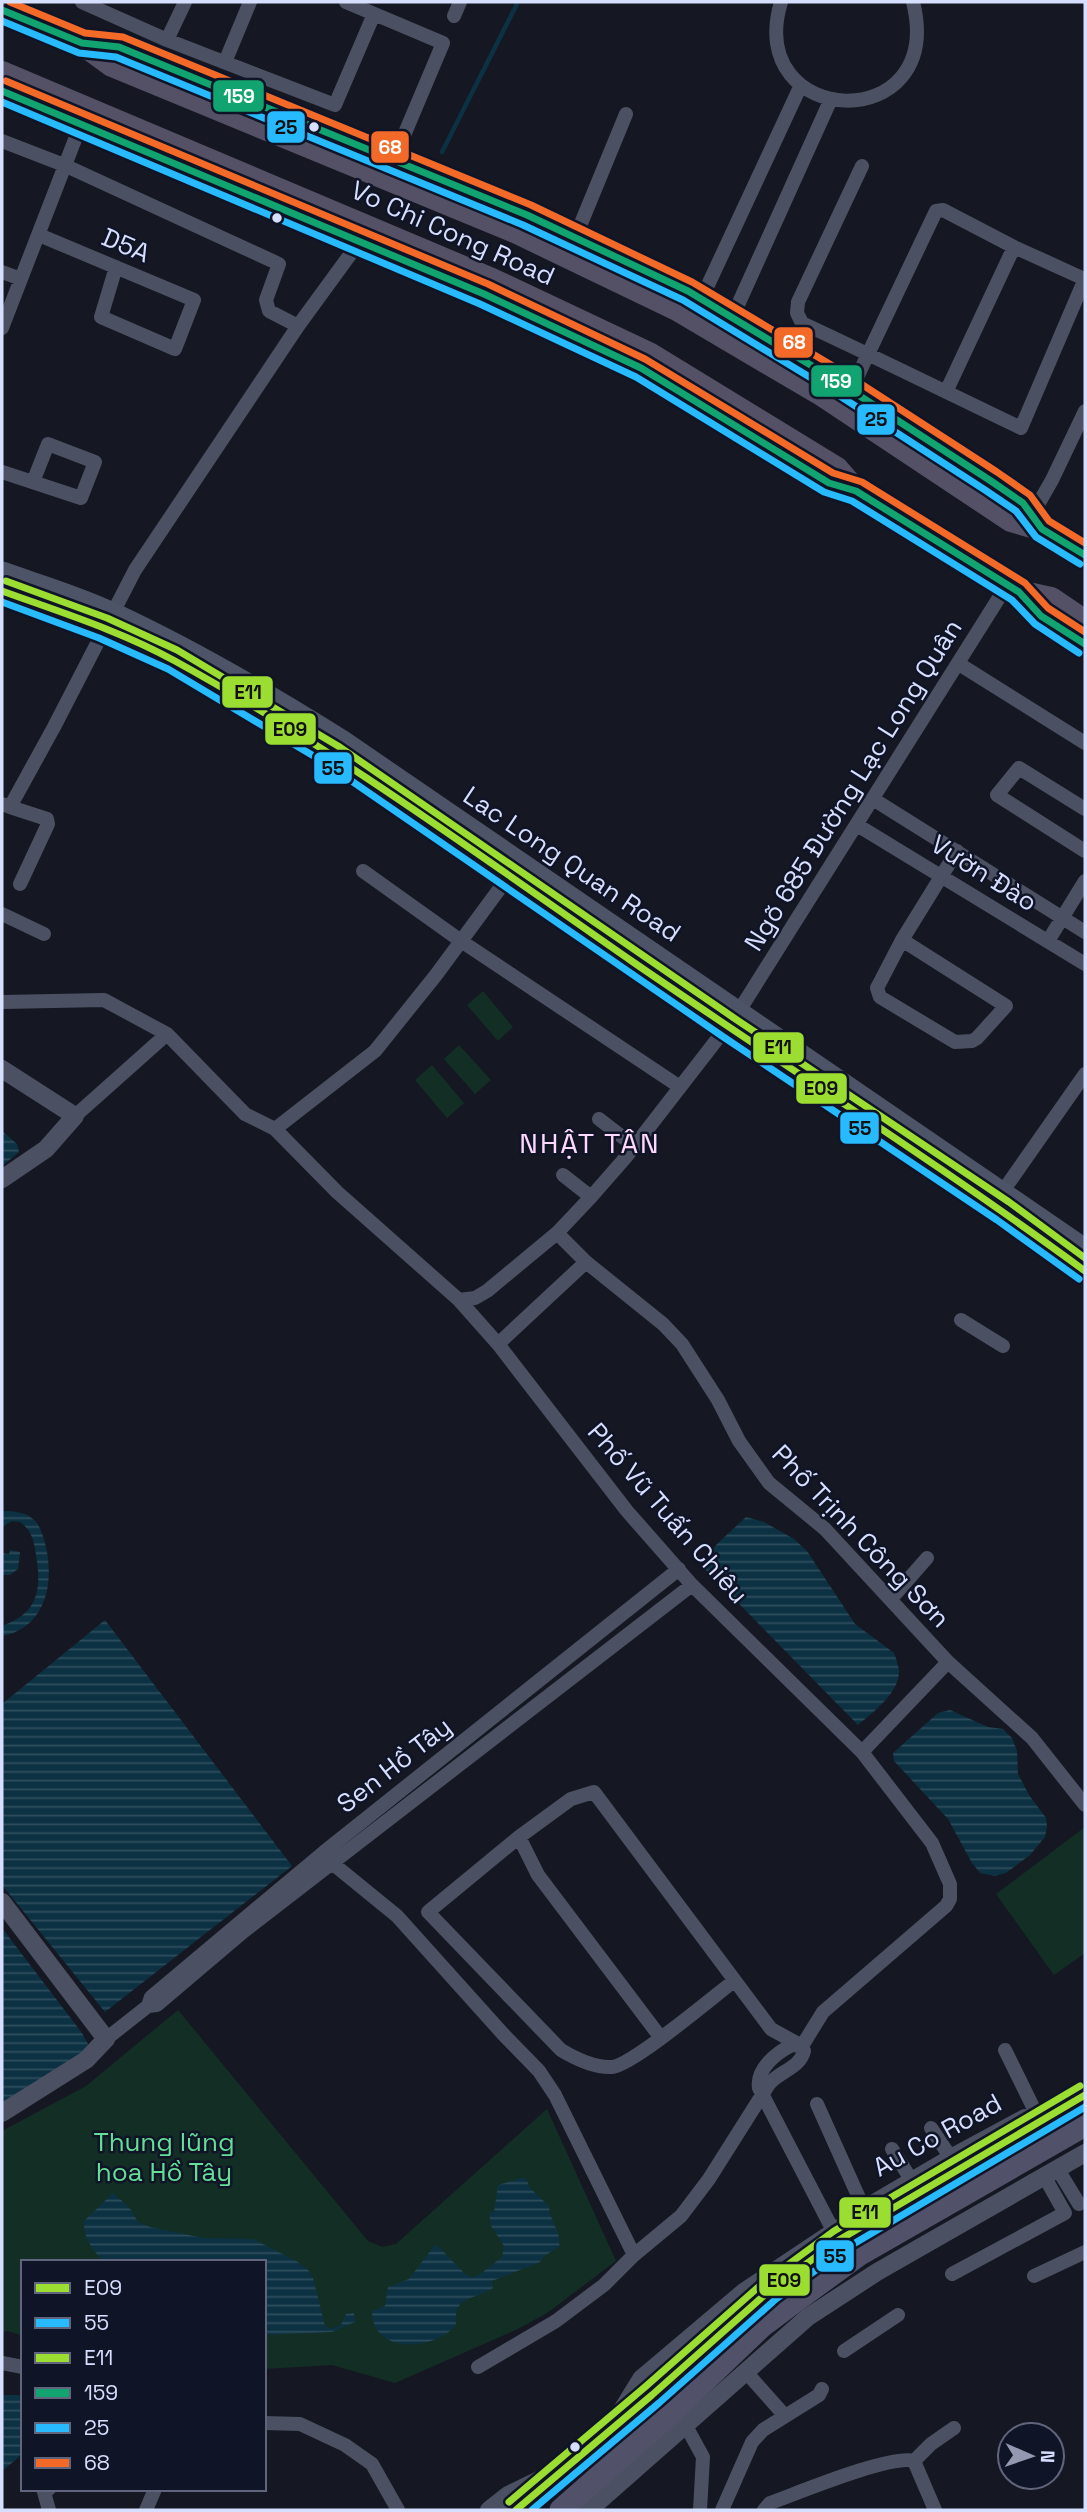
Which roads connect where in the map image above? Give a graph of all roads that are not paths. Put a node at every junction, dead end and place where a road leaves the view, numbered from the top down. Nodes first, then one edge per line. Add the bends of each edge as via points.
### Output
1 (82, 2) edge
2 (185, 2) edge
3 (250, 2) edge
4 (346, 2) edge
5 (460, 2) edge
6 (781, 2) edge
7 (913, 2) edge
8 (2, 10) edge
9 (374, 14) junction
10 (454, 16) dead end
11 (167, 40) junction
12 (82, 43) junction
13 (225, 62) junction
14 (2, 73) edge
15 (802, 85) junction
16 (2, 90) edge
17 (831, 99) junction
18 (626, 114) dead end
19 (81, 124) junction
20 (2, 141) edge
21 (394, 159) junction
22 (64, 165) junction
23 (862, 166) dead end
24 (39, 235) junction
25 (575, 237) junction
26 (360, 241) junction
27 (1014, 247) junction
28 (423, 251) junction
29 (116, 267) junction
30 (2, 272) edge
31 (436, 273) junction
32 (21, 279) junction
33 (701, 300) junction
34 (732, 318) junction
35 (298, 326) junction
36 (2, 328) edge
37 (869, 354) junction
38 (851, 390) junction
39 (946, 392) junction
40 (1085, 411) edge
41 (2, 472) edge
42 (33, 482) junction
43 (856, 492) junction
44 (1037, 522) junction
45 (1085, 555) edge
46 (2, 572) edge
47 (1013, 589) junction
48 (2, 592) edge
49 (108, 620) junction
50 (1085, 622) edge
51 (1085, 643) edge
52 (959, 664) junction
53 (1085, 743) edge
54 (873, 799) junction
55 (6, 805) edge
56 (1085, 809) edge
57 (857, 825) junction
58 (957, 851) junction
59 (1085, 851) edge
60 (363, 872) dead end
61 (509, 876) junction
62 (942, 876) junction
63 (1085, 881) edge
64 (20, 884) dead end
65 (2, 914) edge
66 (1063, 919) junction
67 (1085, 932) edge
68 (44, 934) dead end
69 (902, 940) junction
70 (461, 941) junction
71 (1048, 941) junction
72 (1085, 964) edge
73 (2, 1002) edge
74 (734, 1019) junction
75 (167, 1034) junction
76 (2, 1069) edge
77 (1085, 1073) edge
78 (680, 1087) junction
79 (75, 1116) junction
80 (599, 1119) dead end
81 (275, 1129) junction
82 (634, 1146) junction
83 (563, 1175) dead end
84 (2, 1179) edge
85 (1003, 1191) junction
86 (591, 1197) junction
87 (557, 1233) junction
88 (1085, 1249) edge
89 (586, 1262) junction
90 (1085, 1271) edge
91 (459, 1300) junction
92 (961, 1320) dead end
93 (498, 1344) junction
94 (1003, 1346) dead end
95 (927, 1558) dead end
96 (679, 1569) junction
97 (692, 1585) junction
98 (891, 1599) junction
99 (948, 1662) junction
100 (862, 1752) junction
101 (1085, 1805) edge
102 (519, 1837) junction
103 (328, 1857) junction
104 (2, 1902) edge
105 (734, 1981) junction
106 (661, 2038) junction
107 (106, 2039) junction
108 (802, 2046) junction
109 (1005, 2050) dead end
110 (1085, 2082) edge
111 (762, 2095) junction
112 (1085, 2095) edge
113 (817, 2104) dead end
114 (2, 2113) edge
115 (1036, 2113) junction
116 (1085, 2125) edge
117 (931, 2128) dead end
118 (892, 2150) dead end
119 (1085, 2153) edge
120 (951, 2158) junction
121 (1050, 2172) junction
122 (912, 2181) junction
123 (1079, 2204) dead end
124 (864, 2209) junction
125 (836, 2235) junction
126 (1085, 2252) edge
127 (634, 2255) junction
128 (952, 2274) dead end
129 (1034, 2276) dead end
130 (898, 2315) dead end
131 (844, 2351) dead end
132 (2, 2363) edge
133 (21, 2367) edge
134 (478, 2367) dead end
135 (746, 2372) junction
136 (822, 2389) dead end
137 (785, 2416) junction
138 (266, 2423) edge
139 (685, 2426) junction
140 (954, 2428) dead end
141 (915, 2461) junction
142 (566, 2468) junction
143 (46, 2491) edge
144 (154, 2491) edge
145 (594, 2509) edge
146 (932, 2509) edge
147 (49, 2510) edge
148 (146, 2510) edge
149 (398, 2510) edge
150 (489, 2510) edge
151 (516, 2510) edge
152 (561, 2510) edge
153 (700, 2510) edge
154 (722, 2510) edge
155 (764, 2510) edge

1 - 11 street
2 - 11 street
3 - 13 street
4 - 9 street
5 - 10 street
6 - 15 street via 775,20 776,43 784,65
7 - 17 street via 918,26 916,51 904,73 887,90 864,100
8 - 12 highway, Vo Chi Cong Road
9 - 13 street via 335,105
9 - 21 street via 443,43
11 - 13 street
12 - 21 main road, Vo Chi Cong Road via 119,47
12 - 44 highway, Vo Chi Cong Road via 112,65 517,232 677,309 823,395 1011,520
14 - 28 highway, Vo Chi Cong Road
15 - 17 street
15 - 33 street
16 - 19 main road, Vo Chi Cong Road
17 - 34 street
18 - 25 street
19 - 22 street
19 - 26 main road, Vo Chi Cong Road
20 - 22 street
21 - 25 main road, Vo Chi Cong Road
22 - 24 street
22 - 35 street via 279,264 266,300 269,311
23 - 37 street via 798,302 797,313 802,323
24 - 29 street, D5A
24 - 32 street
25 - 33 main road, Vo Chi Cong Road
26 - 31 main road, Vo Chi Cong Road
26 - 35 street
27 - 37 street via 943,210 936,211
27 - 39 street
27 - 39 street via 1084,281 1021,428
28 - 31 highway
28 - 43 highway, Vo Chi Cong Road via 649,354 837,469
29 - 29 street, D5A via 194,300 175,349 101,317
30 - 32 street
31 - 43 main road, Vo Chi Cong Road via 641,368 829,483
32 - 36 street
33 - 34 main road, Vo Chi Cong Road
34 - 38 main road, Vo Chi Cong Road
35 - 49 street via 135,570
37 - 38 street
37 - 39 street
38 - 44 main road, Vo Chi Cong Road via 1023,503
40 - 44 street
41 - 42 street
42 - 42 street via 81,498 95,462 48,444
43 - 47 highway, Vo Chi Cong Road
44 - 45 highway, Vo Chi Cong Road
46 - 49 main road, Lac Long Quan Road
47 - 50 highway, Vo Chi Cong Road via 1051,599
47 - 51 main road, Vo Chi Cong Road via 1041,617
47 - 52 street, Ngõ 685 Đường Lạc Long Quân
48 - 49 main road, Lac Long Quan Road
49 - 55 street via 54,727
49 - 61 main road, Lac Long Quan Road via 333,755
49 - 74 main road, Lac Long Quan Road via 229,671 343,741
52 - 53 street
52 - 54 street, Ngõ 685 Đường Lạc Long Quân
54 - 57 street, Ngõ 685 Đường Lạc Long Quân
54 - 58 street, Vườn Đào
55 - 64 street via 47,819 48,824
56 - 59 street via 1018,768 997,795
57 - 62 street, Vườn Đào
57 - 74 street, Ngõ 685 Đường Lạc Long Quân
58 - 62 street
58 - 66 street, Vườn Đào
60 - 70 street
61 - 70 street
61 - 74 main road, Lac Long Quan Road
62 - 69 street
62 - 71 street, Vườn Đào
63 - 66 street
65 - 68 street
66 - 67 street, Vườn Đào
66 - 71 street
69 - 69 street via 877,988 878,995 955,1042 977,1038 1006,1006
70 - 78 street
70 - 81 street via 375,1051
71 - 72 street, Vườn Đào
73 - 75 street, Phố Vũ Tuấn Chiêu via 104,1000
74 - 78 street, Ngõ 685 Đường Lạc Long Quân
74 - 85 main road, Lac Long Quan Road
74 - 90 main road, Lac Long Quan Road
75 - 79 street
75 - 81 street, Phố Vũ Tuấn Chiêu via 245,1114
76 - 79 street
77 - 85 street
78 - 82 street, Ngõ 685 Đường Lạc Long Quân
79 - 84 street via 46,1149
80 - 82 street
81 - 91 street, Phố Vũ Tuấn Chiêu via 337,1192
82 - 86 street, Ngõ 685 Đường Lạc Long Quân
83 - 86 street
85 - 88 main road, Lac Long Quan Road
86 - 87 street, Ngõ 685 Đường Lạc Long Quân
87 - 89 street, Phố Trịnh Công Sơn
87 - 91 street, Ngõ 685 Đường Lạc Long Quân via 487,1291
89 - 93 street
89 - 98 street, Phố Trịnh Công Sơn via 682,1344 769,1483 825,1530
91 - 93 street, Phố Vũ Tuấn Chiêu
92 - 94 street
93 - 96 street, Phố Vũ Tuấn Chiêu via 627,1511
95 - 98 street
96 - 97 street, Phố Vũ Tuấn Chiêu
96 - 103 street, Sen Hồ Tây
97 - 100 street, Phố Vũ Tuấn Chiêu
97 - 103 street, Sen Hồ Tây
98 - 99 street, Phố Trịnh Công Sơn
99 - 100 street
99 - 101 street, Phố Trịnh Công Sơn via 1032,1738
100 - 108 street, Phố Vũ Tuấn Chiêu via 932,1843 950,1884 950,1899 932,1920 823,2012
102 - 105 street via 571,1799 594,1792
102 - 106 street via 538,1875
102 - 106 street via 428,1912 561,2050 603,2067 617,2067
103 - 107 street, Sen Hồ Tây via 150,1997 148,2006
103 - 127 street via 397,1916 539,2071
104 - 107 street
105 - 106 street
105 - 108 street via 771,2029
107 - 114 street via 86,2060
108 - 111 street via 788,2047 765,2067 758,2081
109 - 115 street
110 - 115 street, Au Co Road
111 - 125 street
111 - 127 street via 681,2216
112 - 125 main road, Au Co Road
113 - 124 street
115 - 120 street, Au Co Road
116 - 152 main road via 860,2255 794,2302
117 - 120 street
118 - 122 street
119 - 121 street
120 - 122 street, Au Co Road
121 - 123 street
121 - 128 street via 1065,2213
121 - 135 street via 808,2317
122 - 124 street, Au Co Road
124 - 125 street, Au Co Road
125 - 142 main road, Au Co Road
126 - 129 street
127 - 134 street via 604,2285 556,2321
130 - 131 street
132 - 133 street
135 - 137 street
135 - 139 street
136 - 137 street
137 - 154 street via 752,2442
138 - 149 street via 300,2424 345,2445 372,2464
139 - 145 street
139 - 153 street via 703,2457
140 - 141 street
141 - 146 street
141 - 155 street via 905,2458 867,2468 770,2503
142 - 150 street, Au Co Road via 508,2495
142 - 151 main road, Au Co Road
143 - 147 street
144 - 148 street

